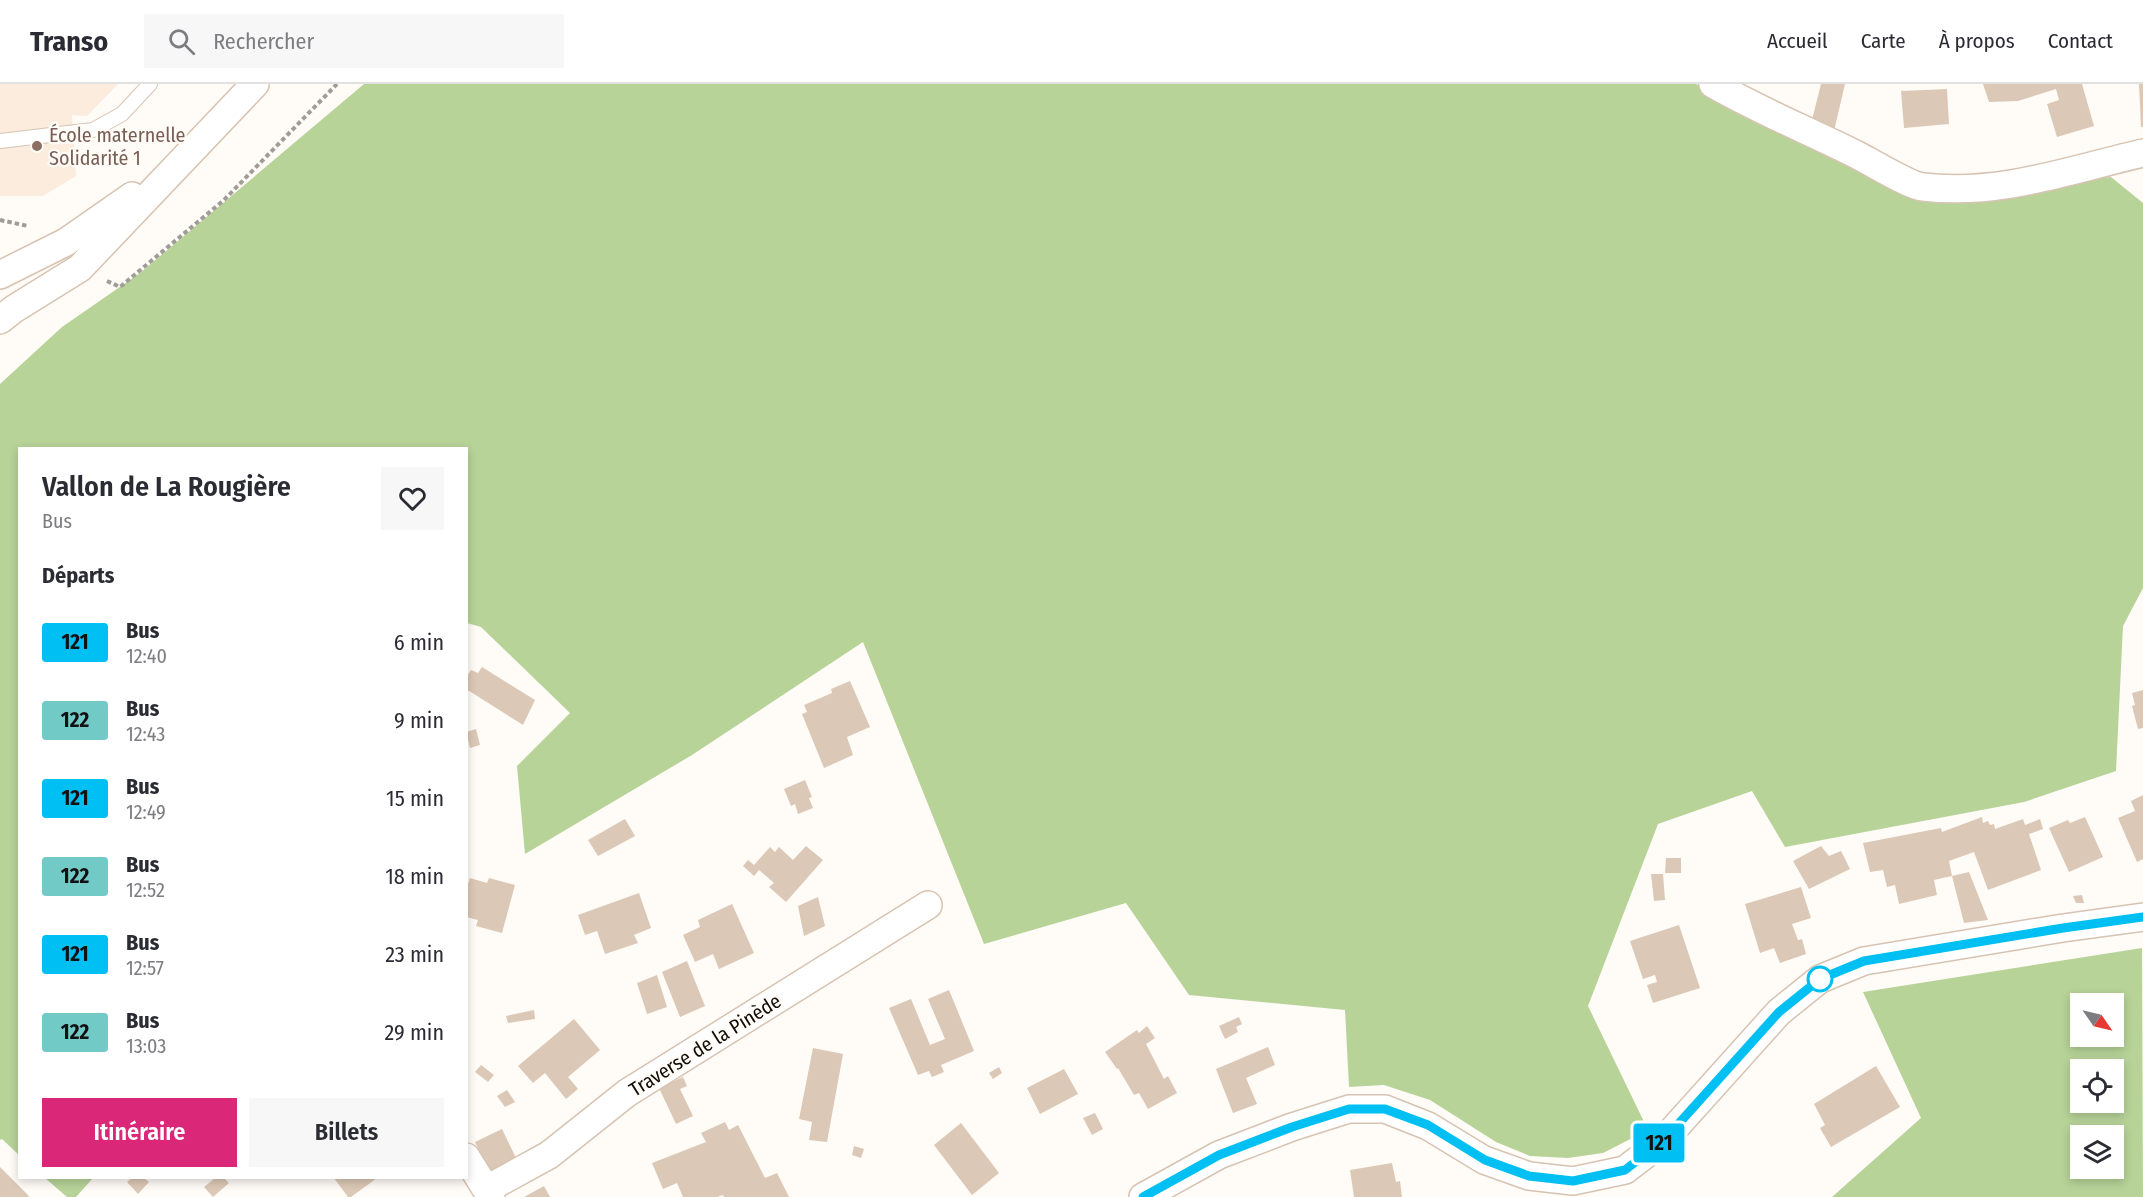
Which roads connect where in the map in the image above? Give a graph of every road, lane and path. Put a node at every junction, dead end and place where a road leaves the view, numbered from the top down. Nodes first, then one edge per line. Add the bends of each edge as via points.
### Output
1 (150, 84) edge
2 (255, 84) edge
3 (337, 84) edge
4 (1713, 84) edge
5 (0, 141) edge
6 (2143, 153) edge
7 (175, 167) junction
8 (0, 220) edge
9 (38, 228) dead end
10 (80, 268) junction
11 (0, 275) edge
12 (0, 281) edge
13 (7, 314) edge
14 (928, 905) dead end
15 (2143, 917) edge
16 (468, 1160) edge
17 (489, 1193) edge
18 (1143, 1197) edge

1 - 5 lane via 122,114 93,130
2 - 7 street
3 - 10 path via 224,200 120,287
4 - 6 street via 1920,187 1980,189 2043,180
7 - 10 street
7 - 11 street via 66,242
8 - 9 path
10 - 13 street
12 - 13 street
14 - 17 street, Traverse de la Pinède via 627,1093 549,1155
15 - 18 street via 1864,961 1820,979 1779,1012 1664,1140 1625,1170 1573,1181 1529,1176 1485,1160 1428,1125 1385,1109 1349,1109 1219,1155
16 - 17 street

